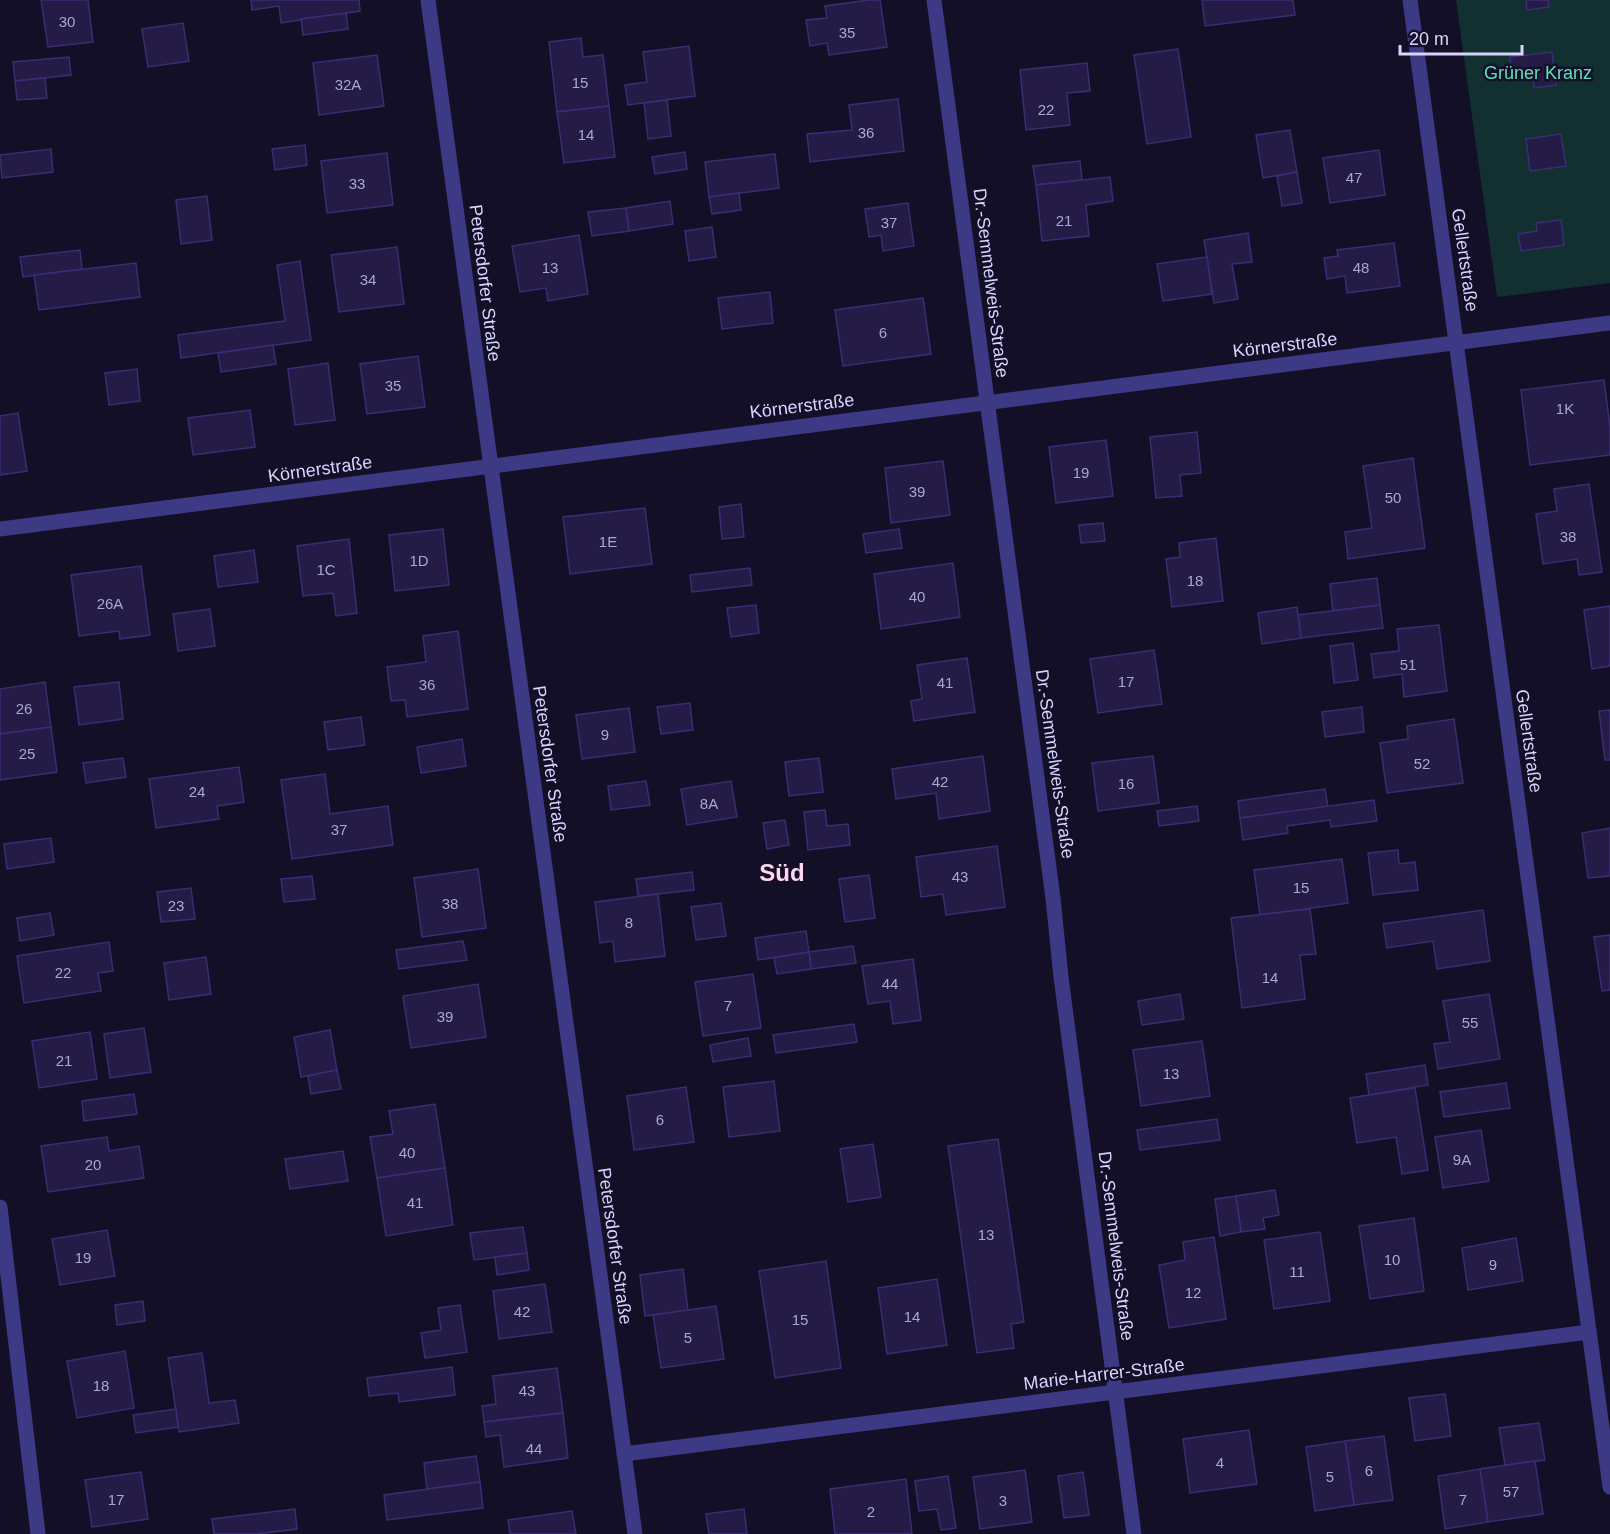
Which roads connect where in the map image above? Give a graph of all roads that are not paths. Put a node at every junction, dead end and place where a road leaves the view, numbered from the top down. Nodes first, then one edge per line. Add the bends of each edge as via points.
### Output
1 (428, 0) edge
2 (934, 0) edge
3 (1410, 0) edge
4 (1610, 323) edge
5 (1456, 343) junction
6 (986, 402) junction
7 (490, 465) junction
8 (0, 529) edge
9 (0, 1207) edge
10 (1589, 1332) junction
11 (1115, 1392) junction
12 (624, 1454) junction
13 (1610, 1488) edge
14 (38, 1534) edge
15 (635, 1534) edge
16 (1134, 1534) edge

1 - 7 street, Petersdorfer Straße
2 - 6 street, Dr.-Semmelweis-Straße
3 - 5 street, Gellertstraße
4 - 5 street, Körnerstraße
5 - 6 street, Körnerstraße
5 - 10 street, Gellertstraße
6 - 7 street, Körnerstraße
6 - 11 street, Dr.-Semmelweis-Straße
7 - 8 street, Körnerstraße
7 - 12 street, Petersdorfer Straße
9 - 14 street
10 - 11 street, Marie-Harrer-Straße
10 - 13 street, Gellertstraße
11 - 12 street, Marie-Harrer-Straße
11 - 16 street, Dr.-Semmelweis-Straße
12 - 15 street, Petersdorfer Straße

